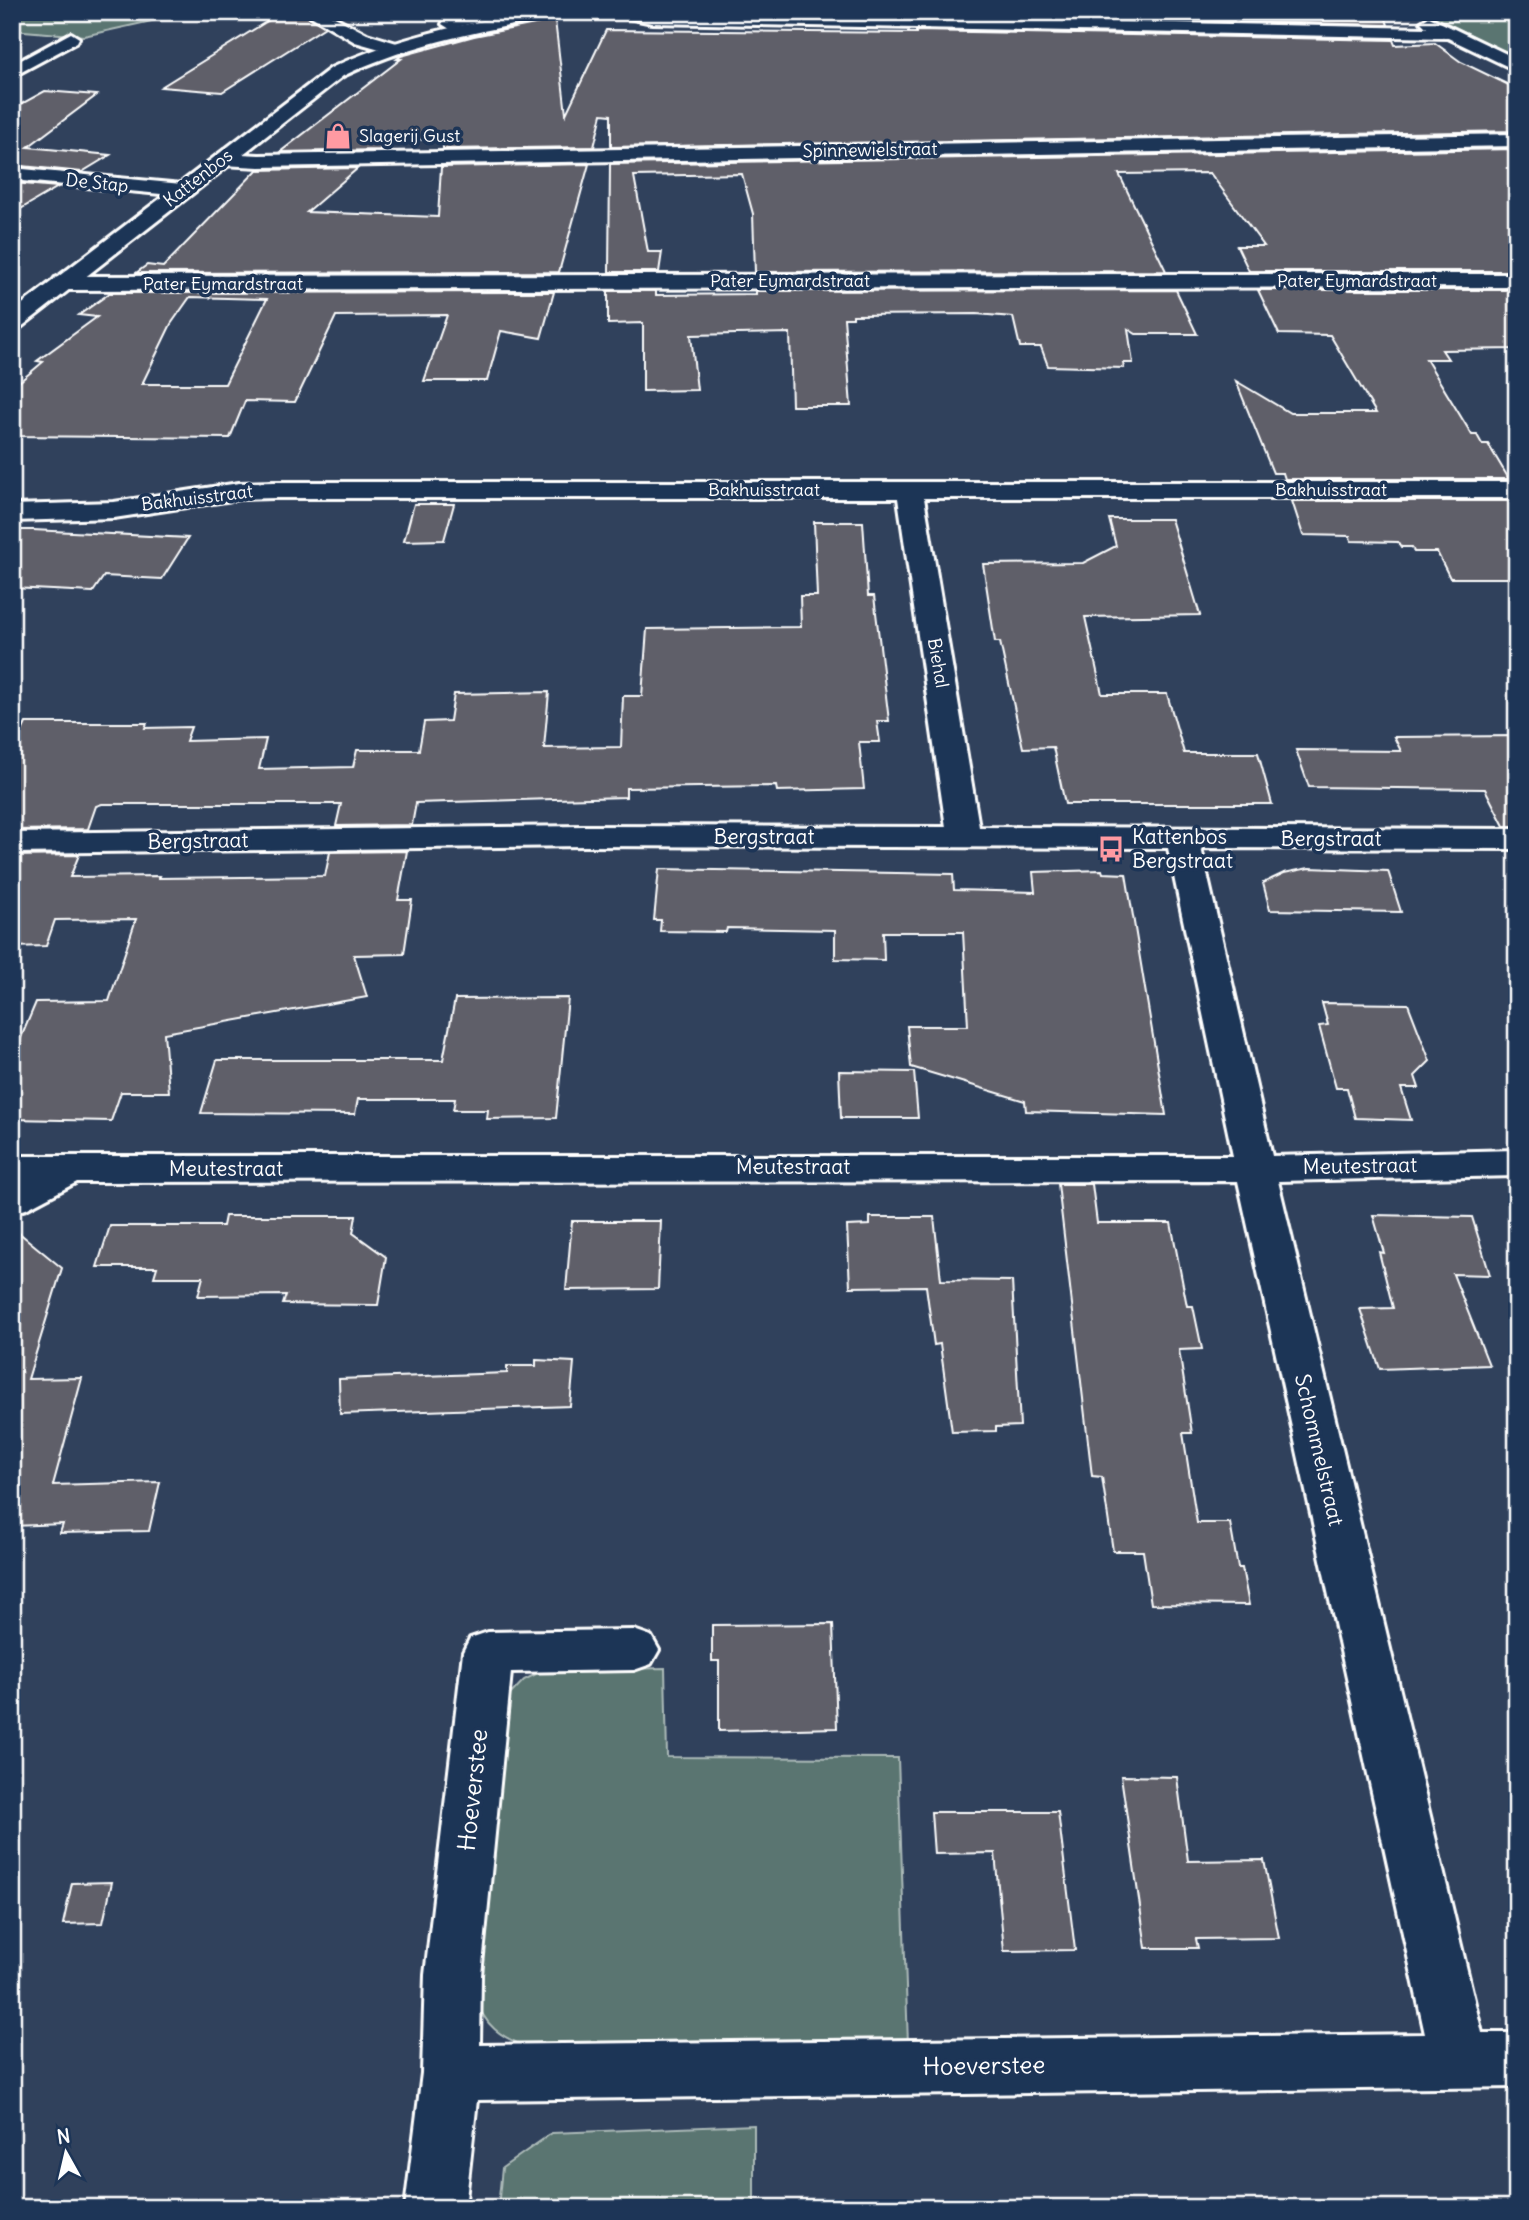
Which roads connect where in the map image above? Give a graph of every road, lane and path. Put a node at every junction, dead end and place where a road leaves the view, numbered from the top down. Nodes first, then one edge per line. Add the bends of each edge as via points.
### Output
1 (312, 12) edge
2 (496, 12) edge
3 (555, 12) edge
4 (621, 12) edge
5 (1412, 14) dead end
6 (450, 24) dead end
7 (1451, 33) junction
8 (71, 38) dead end
9 (394, 48) junction
10 (1517, 66) edge
11 (12, 72) edge
12 (1517, 140) edge
13 (223, 159) junction
14 (12, 174) edge
15 (182, 190) junction
16 (1517, 281) edge
17 (63, 283) junction
18 (12, 323) edge
19 (910, 490) junction
20 (1517, 490) edge
21 (12, 513) edge
22 (964, 837) junction
23 (1182, 838) junction
24 (1517, 839) edge
25 (12, 843) edge
26 (1517, 1163) edge
27 (12, 1169) edge
28 (1256, 1169) junction
29 (69, 1170) junction
30 (12, 1200) edge
31 (634, 1650) dead end
32 (1460, 2060) junction
33 (1517, 2060) edge
34 (451, 2073) junction
35 (435, 2208) edge

1 - 9 street
2 - 6 street
3 - 9 street, Kattenbos
4 - 7 street via 652,18
5 - 7 street
7 - 10 street
8 - 11 street
9 - 13 street, Kattenbos via 337,72
12 - 13 street, Spinnewielstraat
13 - 15 street, Kattenbos
14 - 15 street, De Stap
15 - 17 street, Kattenbos
16 - 17 street, Pater Eymardstraat
17 - 18 street, Kattenbos
19 - 20 street, Bakhuisstraat
19 - 21 street, Bakhuisstraat via 274,489 91,512
19 - 22 street, Biehal
22 - 23 street, Bergstraat
22 - 25 street, Bergstraat
23 - 24 street, Bergstraat
23 - 28 street, Schommelstraat
26 - 28 street, Meutestraat
27 - 29 street, Meutestraat
28 - 29 street, Meutestraat
28 - 32 street, Schommelstraat
29 - 30 street, Meutestraat
31 - 34 street, Hoeverstee via 488,1652 453,1975
32 - 33 street, Hoeverstee
32 - 34 street, Hoeverstee
34 - 35 street, Hoeverstee

